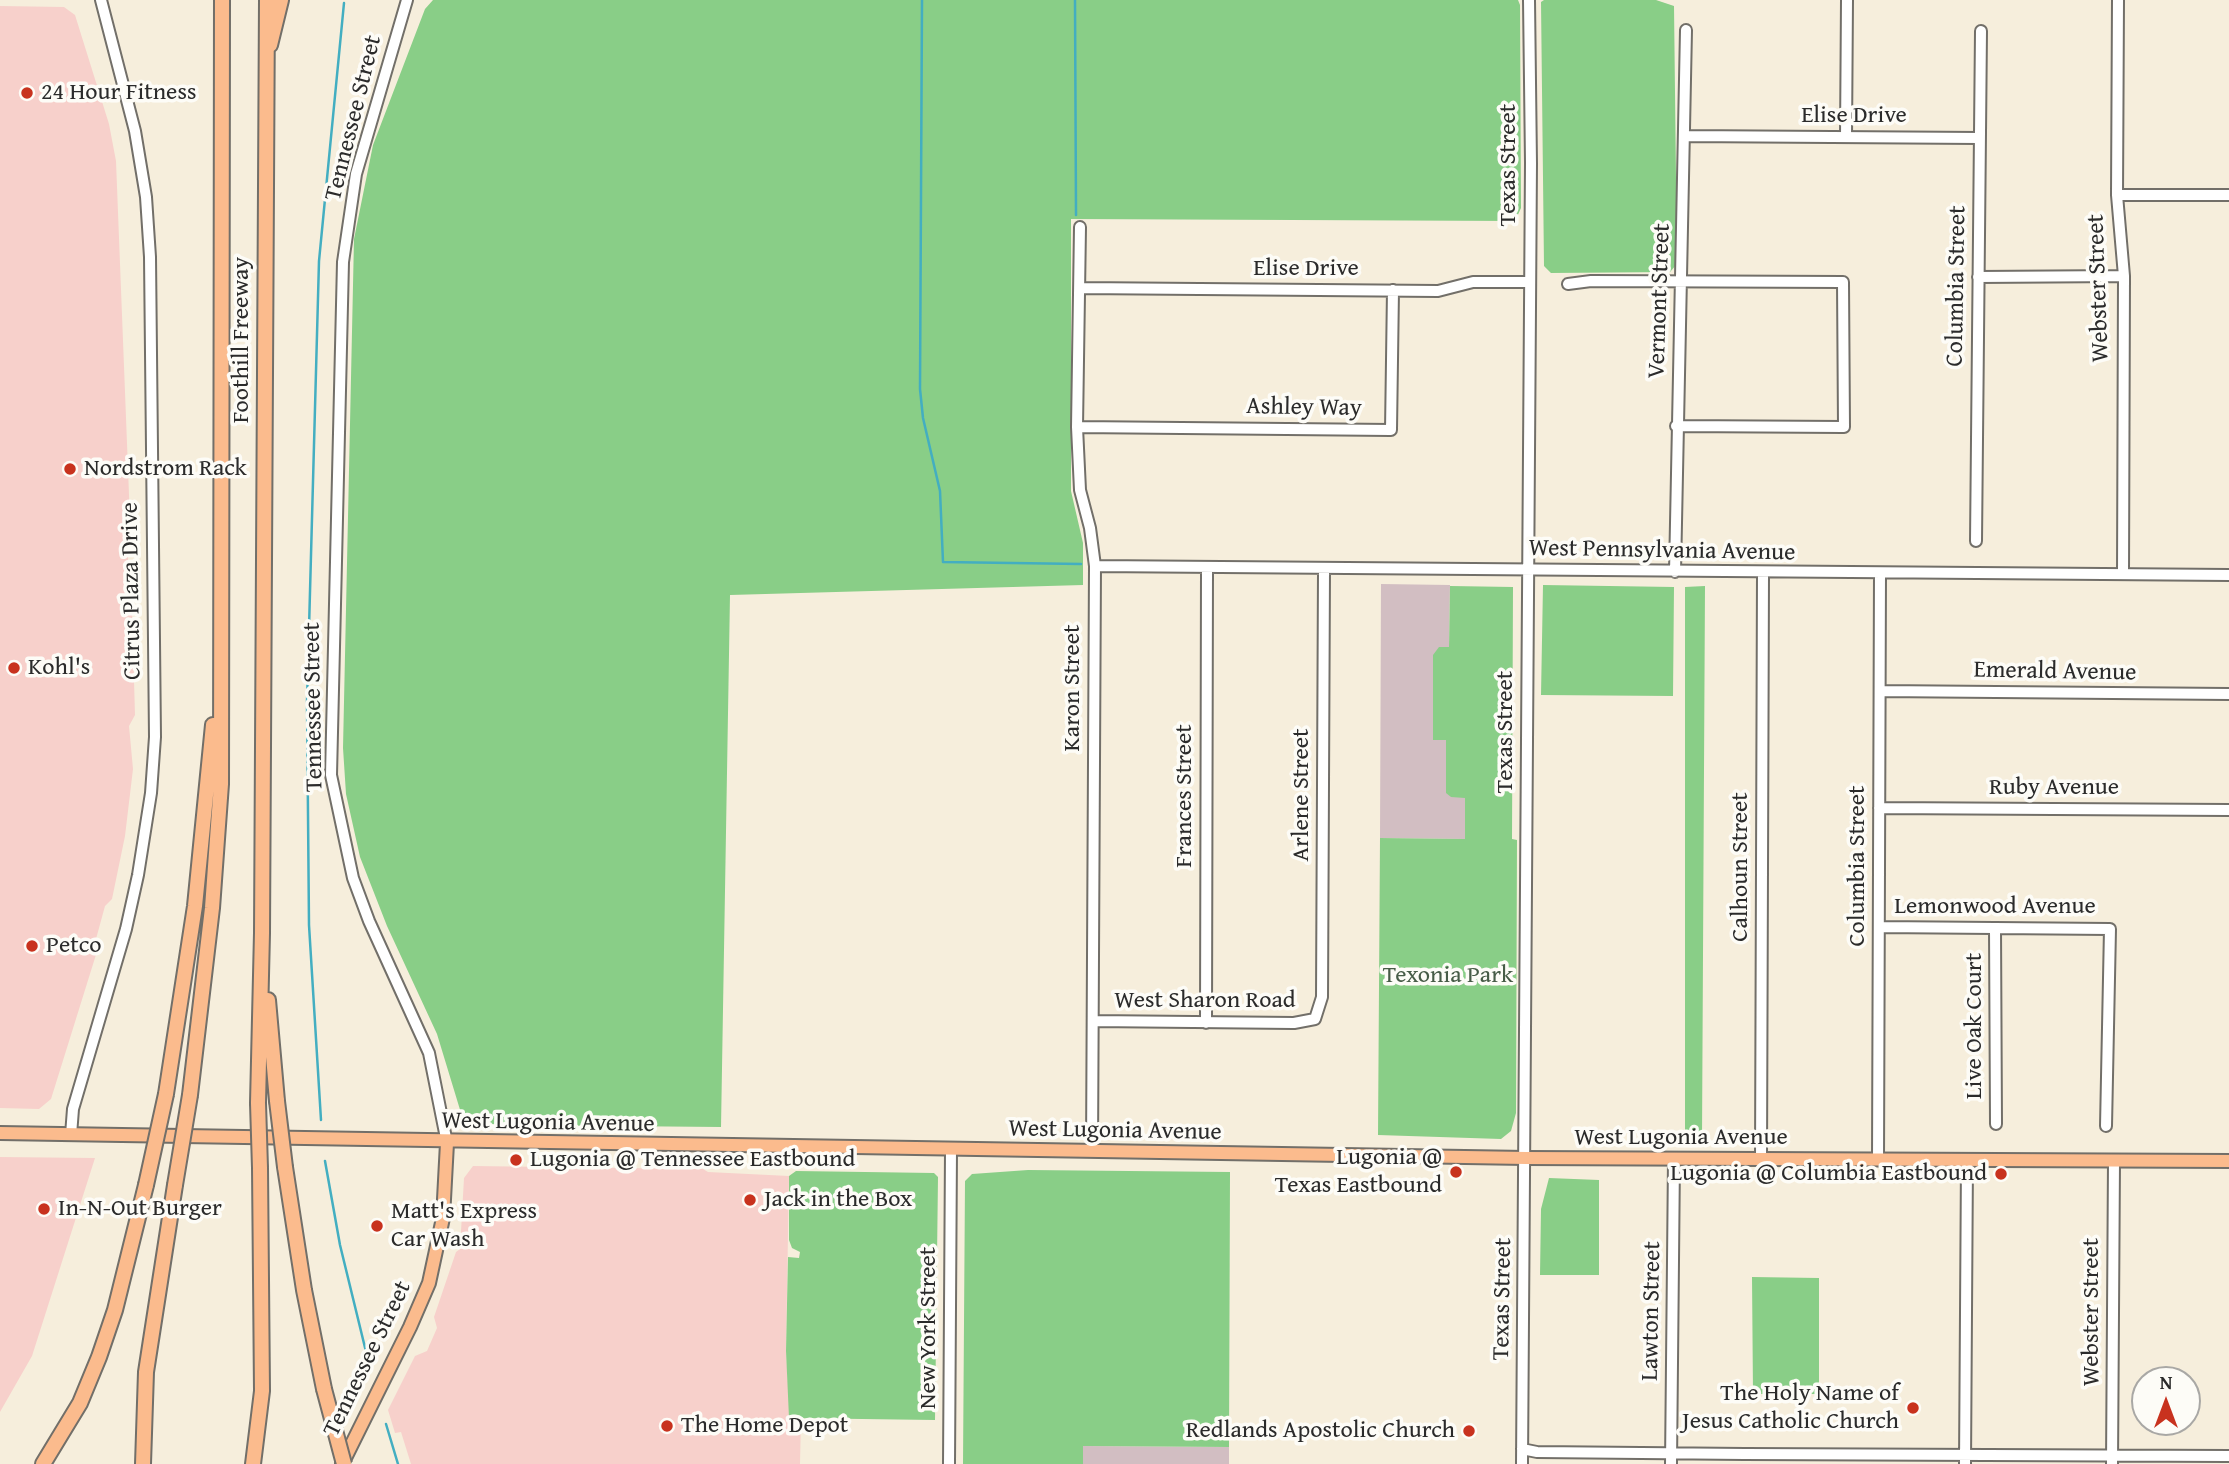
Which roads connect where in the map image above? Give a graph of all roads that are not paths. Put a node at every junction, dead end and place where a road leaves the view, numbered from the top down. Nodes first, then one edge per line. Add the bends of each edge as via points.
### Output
1 (101, 0) edge
2 (222, 0) edge
3 (407, 0) edge
4 (1530, 0) edge
5 (1847, 0) edge
6 (2118, 0) edge
7 (274, 5) edge
8 (1686, 30) dead end
9 (1981, 31) dead end
10 (1685, 136) junction
11 (1846, 137) junction
12 (1979, 138) junction
13 (2117, 195) junction
14 (2229, 195) edge
15 (1080, 228) dead end
16 (2124, 276) junction
17 (1978, 277) junction
18 (1681, 281) junction
19 (1530, 282) junction
20 (1568, 284) dead end
21 (1080, 288) junction
22 (1393, 290) junction
23 (1676, 426) junction
24 (1077, 427) junction
25 (1976, 541) dead end
26 (1095, 566) junction
27 (1207, 568) junction
28 (1324, 570) junction
29 (1528, 570) junction
30 (1675, 572) junction
31 (1763, 573) junction
32 (1880, 573) junction
33 (2123, 574) junction
34 (2229, 575) edge
35 (221, 637) junction
36 (1880, 691) junction
37 (2229, 694) edge
38 (1879, 808) junction
39 (2229, 810) edge
40 (1879, 928) junction
41 (1995, 928) junction
42 (262, 933) junction
43 (1315, 1019) joint
44 (1093, 1021) junction
45 (1206, 1023) junction
46 (1996, 1124) dead end
47 (2106, 1126) dead end
48 (0, 1133) edge
49 (71, 1135) junction
50 (447, 1143) junction
51 (951, 1150) junction
52 (1092, 1151) junction
53 (1526, 1158) junction
54 (1674, 1159) junction
55 (1878, 1159) junction
56 (1761, 1160) junction
57 (1967, 1160) junction
58 (2114, 1160) junction
59 (2229, 1161) edge
60 (1522, 1449) junction
61 (2229, 1456) edge
62 (1671, 1459) edge
63 (1818, 1459) edge
64 (1965, 1459) edge
65 (2112, 1460) edge
66 (43, 1464) edge
67 (143, 1464) edge
68 (253, 1464) edge
69 (343, 1464) edge
70 (949, 1464) edge
71 (1522, 1464) edge

1 - 49 street, Citrus Plaza Drive via 135,131 146,197 155,737 138,875 73,1109
2 - 35 highway, Foothill Freeway
3 - 50 street, Tennessee Street via 356,174 343,262 331,775 354,878 369,921 429,1053
4 - 19 street, Texas Street
5 - 11 street
6 - 13 street, Webster Street
7 - 42 highway, Foothill Freeway via 266,56
8 - 10 street, Vermont Street
9 - 12 street, Columbia Street
10 - 11 street, Elise Drive
10 - 18 street, Vermont Street
11 - 12 street, Elise Drive
12 - 17 street, Columbia Street
13 - 14 street
13 - 16 street, Webster Street
15 - 21 street, Karon Street
16 - 17 street
16 - 33 street, Webster Street
17 - 25 street, Columbia Street
18 - 20 street
18 - 23 street, Vermont Street
18 - 23 street via 1843,282 1844,427
19 - 22 street, Elise Drive via 1481,281 1438,291
19 - 29 street, Texas Street
21 - 22 street, Elise Drive
21 - 24 street, Karon Street
22 - 24 street, Ashley Way via 1391,430
23 - 30 street, Vermont Street
24 - 26 street, Karon Street via 1080,490
26 - 27 street, West Pennsylvania Avenue
26 - 44 street, Karon Street
27 - 28 street, West Pennsylvania Avenue
27 - 45 street, Frances Street
28 - 29 street, West Pennsylvania Avenue
28 - 43 street, Arlene Street via 1322,997
29 - 30 street, West Pennsylvania Avenue
29 - 53 street, Texas Street
30 - 31 street, West Pennsylvania Avenue
31 - 32 street, West Pennsylvania Avenue
31 - 56 street, Calhoun Street
32 - 33 street, West Pennsylvania Avenue
32 - 36 street, Columbia Street
33 - 34 street, West Pennsylvania Avenue
35 - 66 highway, bridge via 195,906 166,1094 99,1357 80,1404
35 - 67 highway, bridge via 218,843 190,1095 146,1372
36 - 37 street, Emerald Avenue
36 - 38 street, Columbia Street
38 - 39 street, Ruby Avenue
38 - 40 street, Columbia Street
40 - 41 street, Lemonwood Avenue
40 - 55 street, Columbia Street
41 - 46 street, Live Oak Court
41 - 47 street, Lemonwood Avenue via 2110,929
42 - 68 highway, bridge via 258,1103 262,1391
42 - 69 highway, bridge via 285,1167 304,1290
43 - 45 street, West Sharon Road
44 - 45 street, West Sharon Road
44 - 52 street, Karon Street
48 - 49 main road, West Lugonia Avenue
49 - 50 main road, West Lugonia Avenue
50 - 51 main road, West Lugonia Avenue
50 - 69 main road, Tennessee Street via 443,1218 429,1283
51 - 52 main road, West Lugonia Avenue
51 - 70 street, New York Street
52 - 53 main road, West Lugonia Avenue
53 - 54 main road, West Lugonia Avenue
53 - 60 street, Texas Street
54 - 56 main road, West Lugonia Avenue
54 - 62 street, Lawton Street
55 - 56 main road, West Lugonia Avenue
55 - 57 main road, West Lugonia Avenue
57 - 58 main road, West Lugonia Avenue
57 - 64 street
58 - 59 main road, West Lugonia Avenue
58 - 65 street, Webster Street
60 - 62 street
60 - 71 street, Texas Street
61 - 65 street
62 - 63 street
63 - 64 street
64 - 65 street

